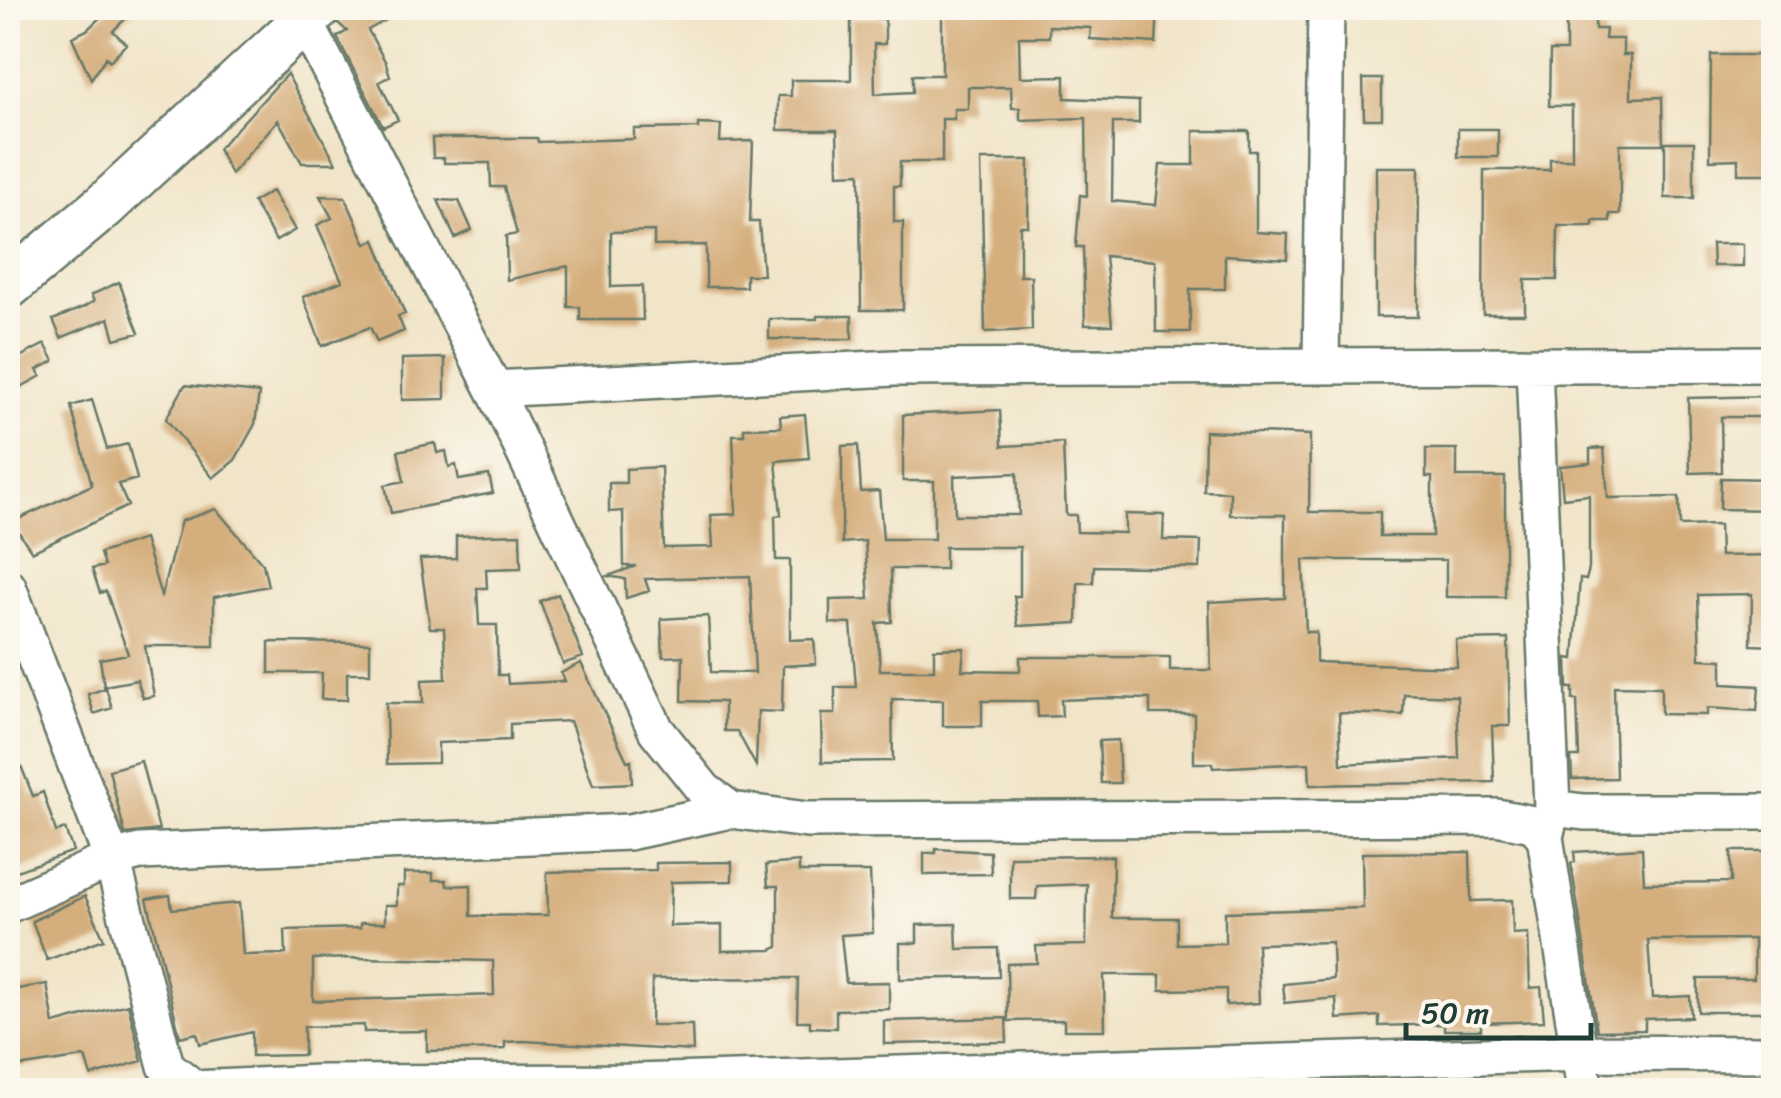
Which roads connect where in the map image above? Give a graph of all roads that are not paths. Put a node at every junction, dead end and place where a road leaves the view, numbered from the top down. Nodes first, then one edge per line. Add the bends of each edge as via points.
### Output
1 (1326, 8) edge
2 (299, 10) edge
3 (8, 246) edge
4 (8, 286) edge
5 (1774, 364) edge
6 (1321, 365) junction
7 (1534, 366) junction
8 (494, 390) junction
9 (8, 587) edge
10 (731, 810) junction
11 (1774, 812) edge
12 (1549, 823) junction
13 (112, 858) junction
14 (8, 905) edge
15 (1581, 1054) junction
16 (1774, 1054) edge
17 (1052, 1081) edge
18 (459, 1085) edge
19 (635, 1086) edge
20 (188, 1089) edge
21 (1585, 1090) edge

1 - 6 street
2 - 3 main road
2 - 4 main road via 104,206
2 - 8 street
5 - 7 street
6 - 7 street
6 - 8 street via 894,368
7 - 12 street
8 - 10 street via 656,730 704,790
9 - 13 street
10 - 12 street via 807,820 1496,817
10 - 13 street via 629,832
11 - 12 street via 1584,812
12 - 15 street
13 - 14 street
13 - 20 street via 166,1066
15 - 16 street
15 - 17 street
15 - 21 street
17 - 19 street
18 - 19 street
18 - 20 street

